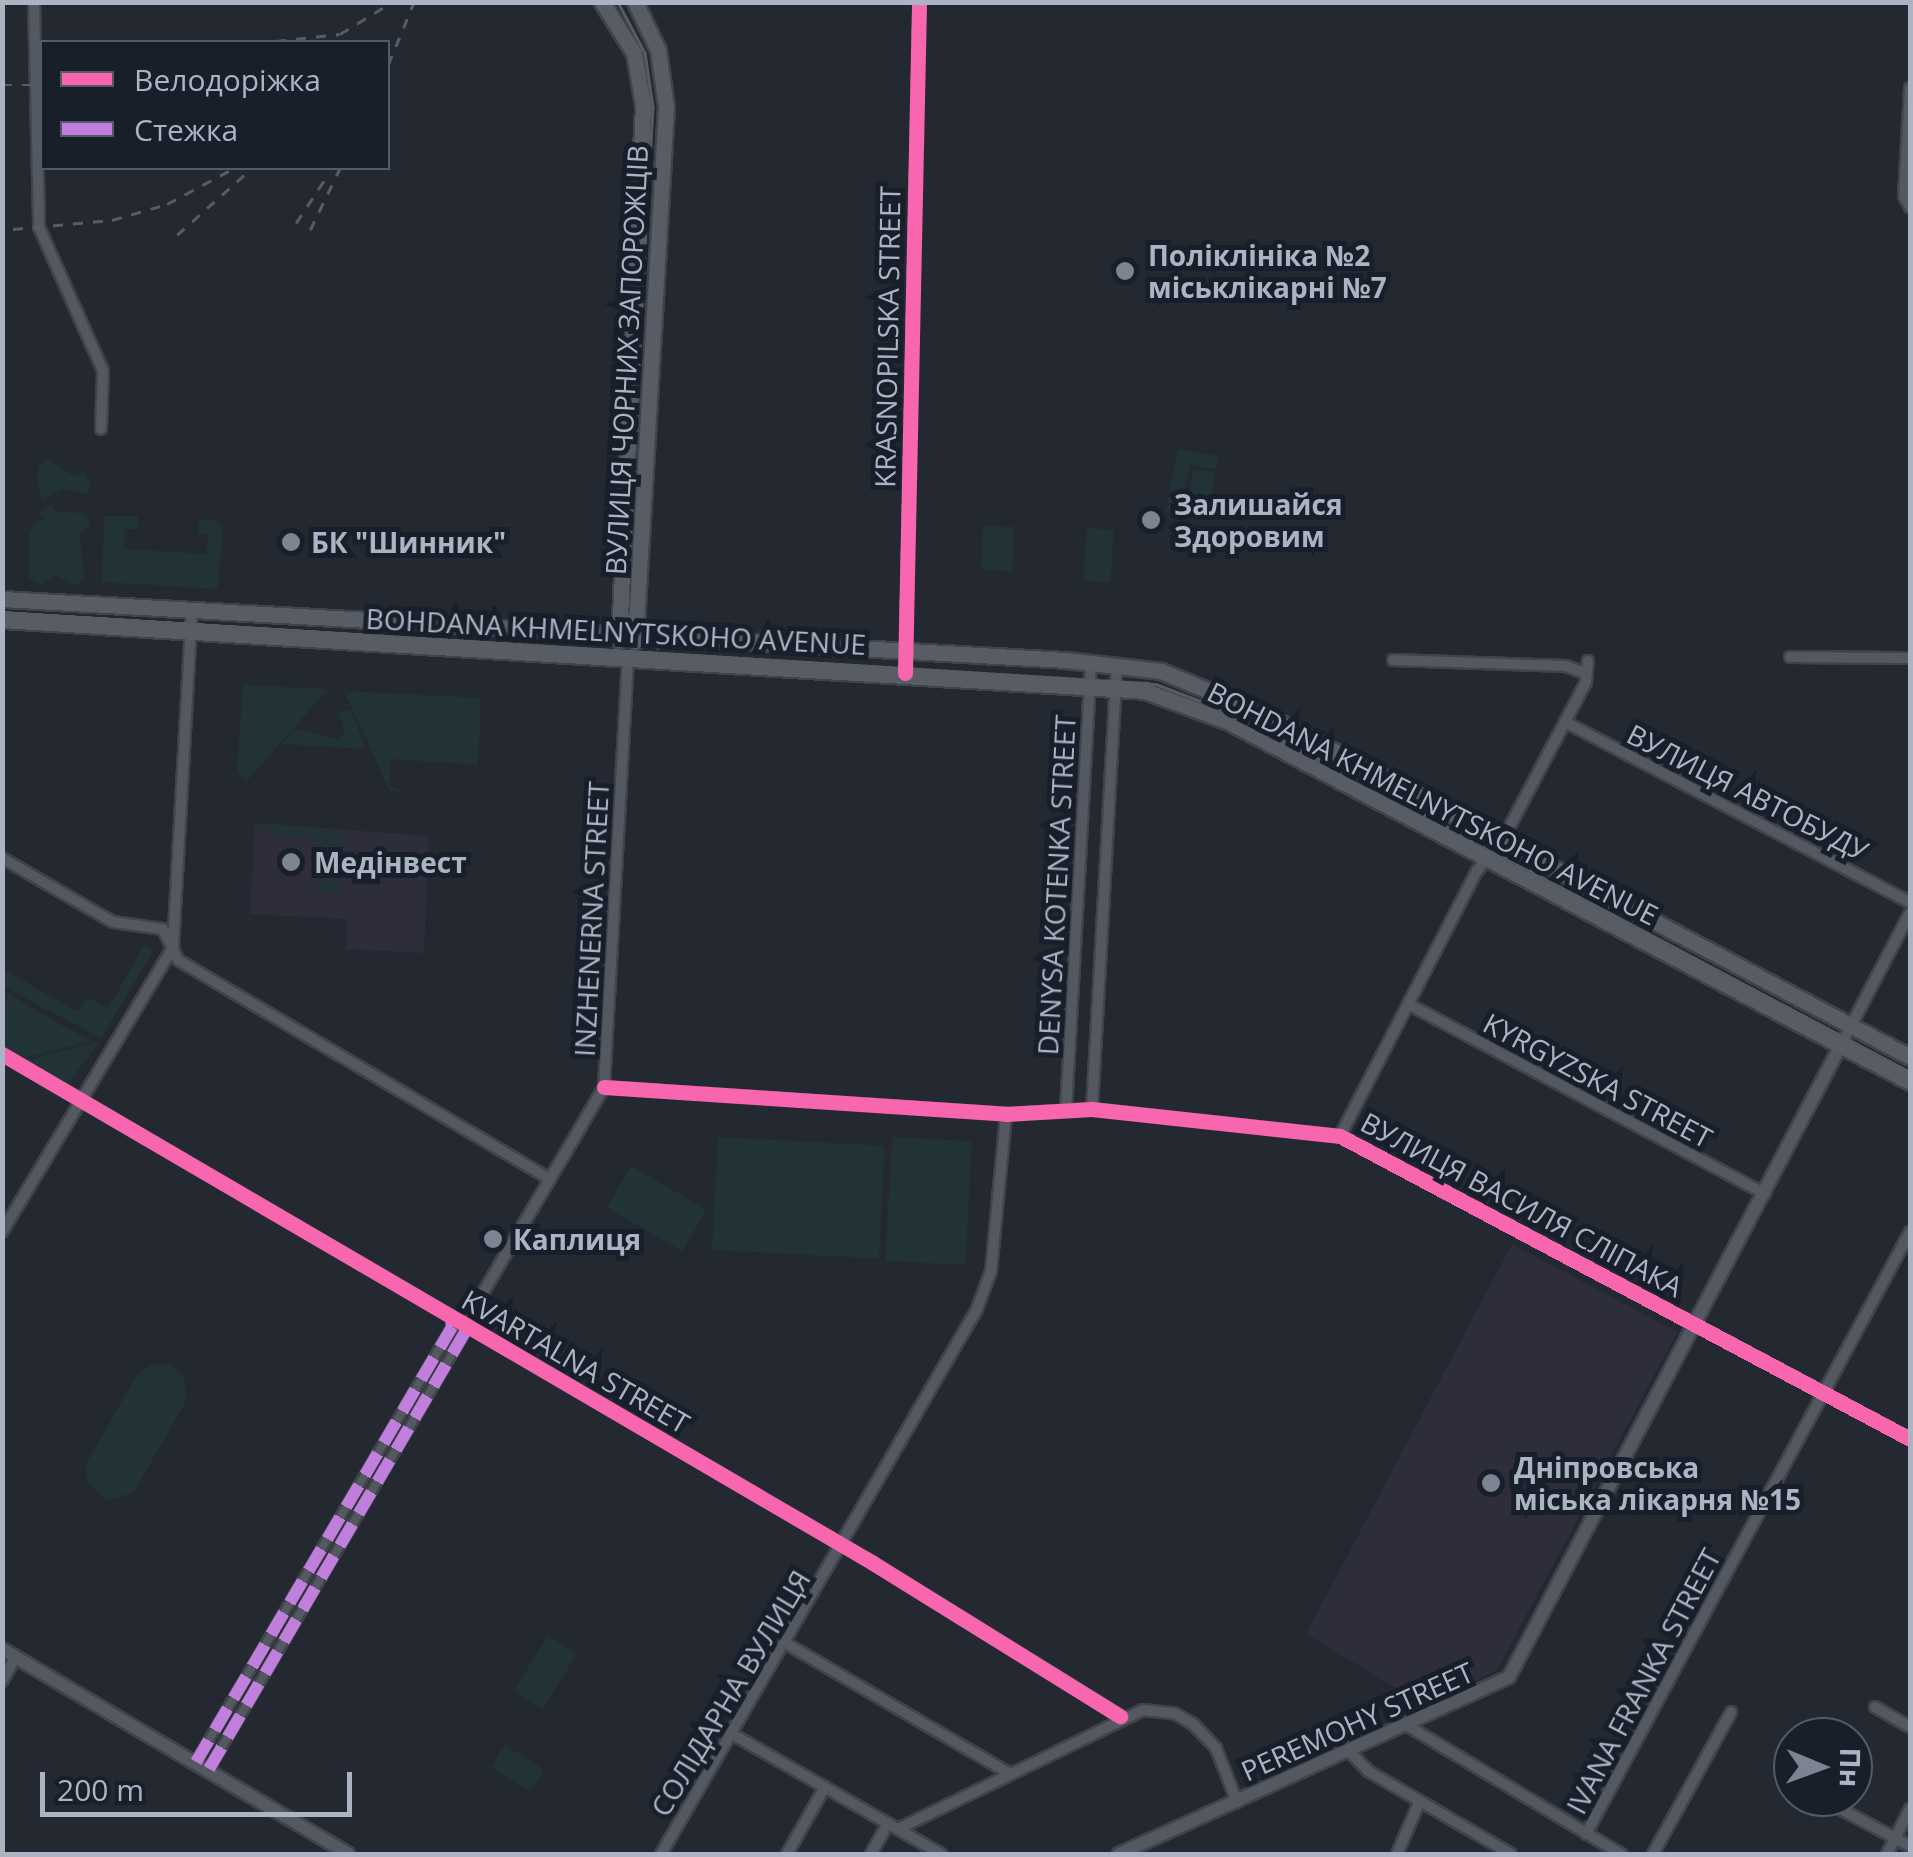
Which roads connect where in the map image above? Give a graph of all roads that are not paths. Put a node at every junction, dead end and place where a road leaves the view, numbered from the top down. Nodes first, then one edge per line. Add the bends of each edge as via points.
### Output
1 (34, 2) edge
2 (602, 2) edge
3 (634, 2) edge
4 (920, 2) edge
5 (1910, 88) edge
6 (1910, 207) edge
7 (101, 429) dead end
8 (622, 495) junction
9 (642, 496) junction
10 (2, 599) edge
11 (94, 604) junction
12 (192, 610) junction
13 (2, 620) edge
14 (445, 624) junction
15 (94, 626) junction
16 (191, 632) junction
17 (616, 634) junction
18 (636, 635) junction
19 (444, 646) junction
20 (905, 651) junction
21 (628, 657) junction
22 (1790, 657) dead end
23 (1910, 658) edge
24 (1392, 660) dead end
25 (1588, 660) dead end
26 (1091, 662) junction
27 (1116, 664) junction
28 (904, 673) junction
29 (1587, 674) junction
30 (1090, 684) junction
31 (1116, 686) junction
32 (1565, 722) junction
33 (1502, 841) junction
34 (2, 858) edge
35 (1487, 858) junction
36 (1910, 902) edge
37 (1910, 913) edge
38 (172, 948) junction
39 (1410, 1004) junction
40 (1851, 1026) junction
41 (1842, 1045) junction
42 (2, 1054) edge
43 (1910, 1057) edge
44 (1910, 1082) edge
45 (604, 1087) junction
46 (81, 1099) junction
47 (1092, 1109) junction
48 (1066, 1110) junction
49 (1006, 1114) junction
50 (1340, 1136) junction
51 (550, 1178) junction
52 (1765, 1194) junction
53 (2, 1232) edge
54 (1910, 1232) edge
55 (451, 1317) junction
56 (1698, 1325) junction
57 (466, 1326) junction
58 (1824, 1393) junction
59 (1910, 1439) edge
60 (842, 1546) junction
61 (787, 1644) junction
62 (2, 1649) edge
63 (16, 1657) junction
64 (2, 1681) edge
65 (1875, 1706) dead end
66 (1731, 1712) dead end
67 (1120, 1716) junction
68 (1408, 1726) junction
69 (1910, 1727) edge
70 (734, 1734) junction
71 (1349, 1752) junction
72 (203, 1765) junction
73 (1010, 1774) junction
74 (825, 1787) junction
75 (1237, 1802) junction
76 (1418, 1803) junction
77 (1910, 1809) edge
78 (1856, 1817) edge
79 (893, 1826) junction
80 (1586, 1834) junction
81 (1895, 1839) junction
82 (1910, 1846) edge
83 (348, 1854) edge
84 (661, 1854) edge
85 (786, 1854) edge
86 (871, 1854) edge
87 (941, 1854) edge
88 (1119, 1854) edge
89 (1397, 1854) edge
90 (1511, 1854) edge
91 (1621, 1854) edge
92 (1653, 1854) edge
93 (1886, 1854) edge

1 - 7 street via 39,227 103,371
2 - 8 main road, ВУЛИЦЯ ЧОРНИХ ЗАПОРОЖЦІВ via 634,54 642,90
3 - 9 main road, ВУЛИЦЯ ЧОРНИХ ЗАПОРОЖЦІВ via 655,39 666,90
4 - 20 street, KRASNOPILSKA STREET
5 - 6 street via 1904,196
8 - 9 main road
8 - 17 main road, ВУЛИЦЯ ЧОРНИХ ЗАПОРОЖЦІВ
9 - 18 main road, ВУЛИЦЯ ЧОРНИХ ЗАПОРОЖЦІВ
10 - 11 main road, BOHDANA KHMELNYTSKOHO AVENUE
11 - 12 main road, BOHDANA KHMELNYTSKOHO AVENUE
11 - 15 street
12 - 14 main road, BOHDANA KHMELNYTSKOHO AVENUE
12 - 16 street
13 - 15 main road, BOHDANA KHMELNYTSKOHO AVENUE
14 - 17 main road, BOHDANA KHMELNYTSKOHO AVENUE
14 - 19 main road
15 - 16 main road, BOHDANA KHMELNYTSKOHO AVENUE
16 - 19 main road, BOHDANA KHMELNYTSKOHO AVENUE
16 - 38 street
17 - 18 main road, BOHDANA KHMELNYTSKOHO AVENUE
17 - 21 main road
18 - 20 main road, BOHDANA KHMELNYTSKOHO AVENUE
18 - 21 main road, ВУЛИЦЯ ЧОРНИХ ЗАПОРОЖЦІВ
19 - 21 main road, BOHDANA KHMELNYTSKOHO AVENUE
20 - 26 main road, BOHDANA KHMELNYTSKOHO AVENUE
20 - 28 street, KRASNOPILSKA STREET
21 - 28 main road, BOHDANA KHMELNYTSKOHO AVENUE
21 - 45 street, INZHENERNA STREET
22 - 23 street
24 - 29 street via 1566,666
25 - 29 street
26 - 27 main road, BOHDANA KHMELNYTSKOHO AVENUE
26 - 30 street, DENYSA KOTENKA STREET
27 - 31 street, DENYSA KOTENKA STREET
27 - 33 main road, BOHDANA KHMELNYTSKOHO AVENUE via 1215,690
28 - 30 main road, BOHDANA KHMELNYTSKOHO AVENUE
29 - 32 street
30 - 31 main road, BOHDANA KHMELNYTSKOHO AVENUE
30 - 48 street, DENYSA KOTENKA STREET
31 - 35 main road, BOHDANA KHMELNYTSKOHO AVENUE via 1208,712
31 - 47 street, DENYSA KOTENKA STREET
32 - 33 street
32 - 36 street, ВУЛИЦЯ АВТОБУДУ
33 - 35 street
33 - 40 main road, BOHDANA KHMELNYTSKOHO AVENUE
34 - 38 street via 113,922 163,929
35 - 39 street
35 - 41 main road, BOHDANA KHMELNYTSKOHO AVENUE
37 - 40 street
38 - 46 street
38 - 51 street via 178,960
39 - 50 street
39 - 52 street, KYRGYZSKA STREET
40 - 41 street
40 - 43 main road, BOHDANA KHMELNYTSKOHO AVENUE
41 - 44 main road, BOHDANA KHMELNYTSKOHO AVENUE
41 - 52 street, PEREMOHY STREET
42 - 46 street, KVARTALNA STREET
45 - 49 street, ВУЛИЦЯ ВАСИЛЯ СЛІПАКА
45 - 51 street, INZHENERNA STREET
46 - 53 street
46 - 55 street, KVARTALNA STREET
47 - 48 street, ВУЛИЦЯ ВАСИЛЯ СЛІПАКА
47 - 50 street, ВУЛИЦЯ ВАСИЛЯ СЛІПАКА
48 - 49 street, ВУЛИЦЯ ВАСИЛЯ СЛІПАКА
49 - 60 street, СОЛІДАРНА ВУЛИЦЯ via 986,1288
50 - 56 street, ВУЛИЦЯ ВАСИЛЯ СЛІПАКА
51 - 57 street, INZHENERNA STREET
52 - 56 street, PEREMOHY STREET
54 - 58 street, IVANA FRANKA STREET
55 - 57 street, KVARTALNA STREET
55 - 72 street via 452,1327
56 - 58 street, ВУЛИЦЯ ВАСИЛЯ СЛІПАКА
56 - 68 street, PEREMOHY STREET via 1520,1661 1492,1689
57 - 60 street, KVARTALNA STREET
57 - 72 street, INZHENERNA STREET
58 - 59 street, ВУЛИЦЯ ВАСИЛЯ СЛІПАКА
58 - 80 street, IVANA FRANKA STREET
60 - 61 street, СОЛІДАРНА ВУЛИЦЯ
60 - 67 street, KVARTALNA STREET
61 - 70 street, СОЛІДАРНА ВУЛИЦЯ
61 - 73 street
62 - 63 street
63 - 64 street
63 - 72 street
65 - 69 street
66 - 92 street
67 - 73 street
67 - 75 street via 1174,1713 1192,1724 1216,1748
68 - 71 street, PEREMOHY STREET
68 - 80 street
70 - 74 street
70 - 84 street, СОЛІДАРНА ВУЛИЦЯ
71 - 75 street, PEREMOHY STREET
71 - 76 street
72 - 83 street
73 - 79 street
74 - 79 street
74 - 85 street
75 - 88 street, PEREMOHY STREET
76 - 89 street
76 - 90 street
77 - 81 street
78 - 81 street
79 - 86 street
79 - 87 street
80 - 91 street
81 - 82 street
81 - 93 street

